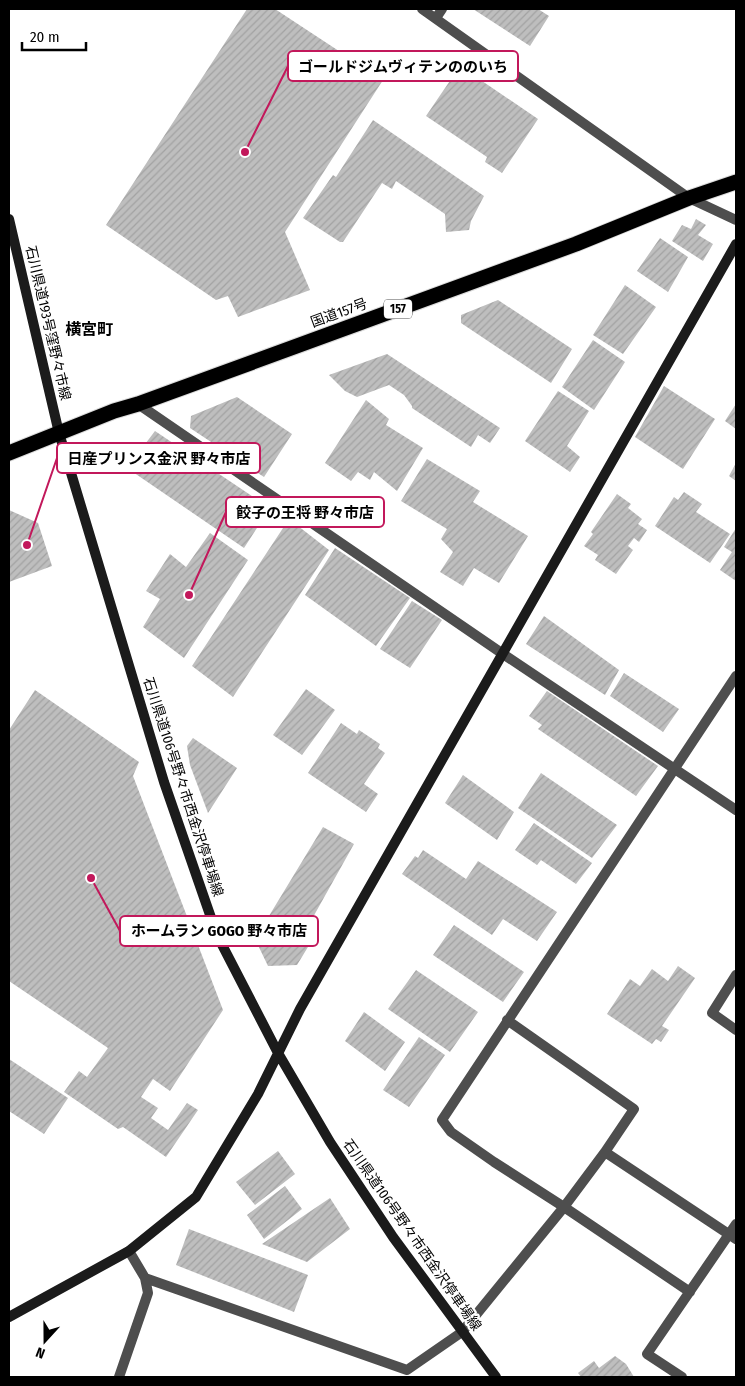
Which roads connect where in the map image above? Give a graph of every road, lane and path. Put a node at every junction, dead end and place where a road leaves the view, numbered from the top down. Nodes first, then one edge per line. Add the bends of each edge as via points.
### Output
1 (422, 9) edge
2 (442, 9) edge
3 (436, 18) junction
4 (736, 182) edge
5 (688, 198) junction
6 (9, 219) edge
7 (736, 220) edge
8 (736, 244) edge
9 (138, 404) junction
10 (59, 433) junction
11 (9, 453) edge
12 (503, 654) junction
13 (736, 676) edge
14 (675, 768) junction
15 (736, 810) edge
16 (736, 975) edge
17 (507, 1020) junction
18 (736, 1030) edge
19 (278, 1053) junction
20 (605, 1152) junction
21 (564, 1207) junction
22 (736, 1224) edge
23 (733, 1237) edge
24 (129, 1251) junction
25 (145, 1278) junction
26 (690, 1292) junction
27 (9, 1318) edge
28 (462, 1332) junction
29 (119, 1377) edge
30 (496, 1377) edge
31 (682, 1377) edge

1 - 3 street
2 - 3 street
3 - 5 street
4 - 5 highway, 国道157号 / 157
5 - 7 street
5 - 9 highway, 国道157号 / 157 via 576,244
6 - 10 street, 石川県道193号窪野々市線
8 - 12 street
9 - 10 highway, 国道157号 / 157
9 - 12 street
10 - 11 highway, 国道157号 / 157
10 - 19 street, 石川県道106号野々市西金沢停車場線 via 164,782 217,935
12 - 14 street
12 - 19 street
13 - 14 street
14 - 15 street
14 - 17 street
16 - 18 street via 712,1013
17 - 20 street via 634,1109
17 - 21 street via 442,1120 458,1137
19 - 24 street via 258,1094 196,1198
19 - 28 street, 石川県道106号野々市西金沢停車場線 via 330,1142
20 - 21 street
20 - 23 street
21 - 26 street
21 - 28 street
22 - 23 street
23 - 26 street
24 - 25 street
24 - 27 street
25 - 28 street via 407,1370
25 - 29 street via 148,1293
26 - 31 street via 647,1354
28 - 30 street, 石川県道106号野々市西金沢停車場線

